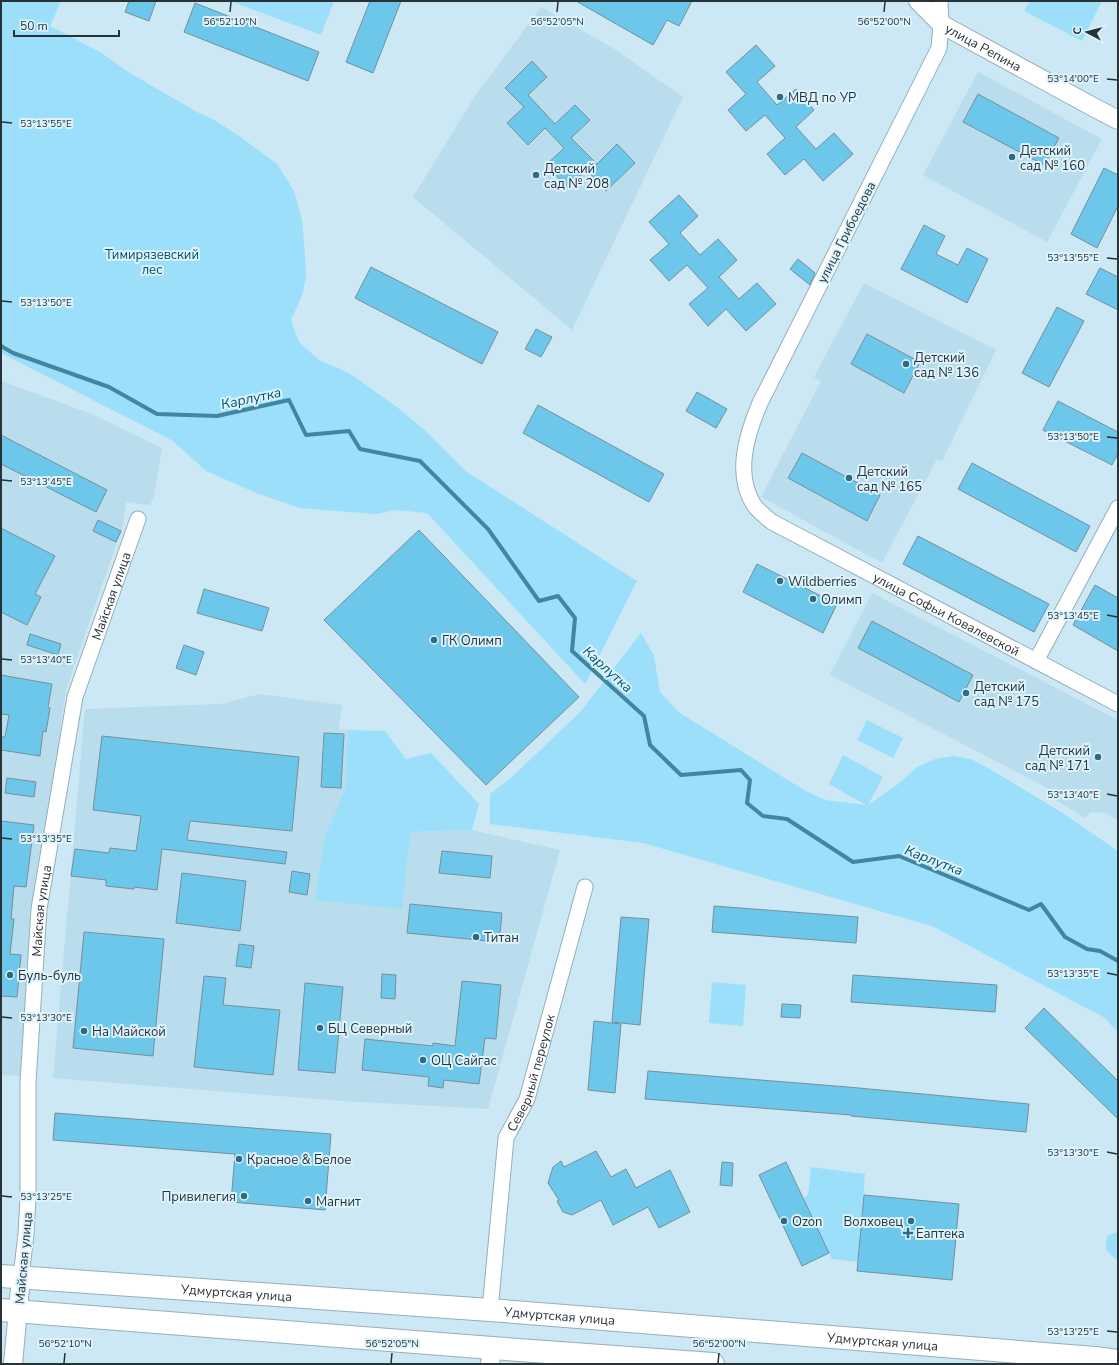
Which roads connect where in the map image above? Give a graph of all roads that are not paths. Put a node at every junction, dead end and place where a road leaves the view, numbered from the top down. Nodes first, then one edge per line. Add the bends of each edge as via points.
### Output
1 (918, 1) edge
2 (940, 1) edge
3 (941, 24) junction
4 (1118, 120) edge
5 (744, 462) joint
6 (1118, 508) edge
7 (138, 519) dead end
8 (1036, 661) junction
9 (1118, 704) edge
10 (585, 887) dead end
11 (11, 1276) edge
12 (96, 1282) junction
13 (10, 1310) edge
14 (490, 1310) junction
15 (96, 1317) junction
16 (491, 1356) edge
17 (1118, 1361) edge
18 (13, 1364) edge
19 (713, 1364) edge

1 - 3 street, улица Репина
2 - 3 street, улица Грибоедова
3 - 4 street, улица Репина
3 - 5 street, улица Грибоедова via 939,48 760,403 750,426
5 - 8 street, улица Софьи Ковалевской via 747,489 754,504 772,522
6 - 8 street
7 - 11 street, Майская улица via 75,696 39,908 28,1082 26,1234
8 - 9 street, улица Софьи Ковалевской
10 - 14 street, Северный переулок via 527,1099 506,1138
11 - 12 main road, Удмуртская улица
11 - 13 street, Майская улица
12 - 14 main road, Удмуртская улица
12 - 15 main road via 87,1290 86,1299 86,1308
13 - 15 main road
13 - 18 street, Майская улица
14 - 17 main road, Удмуртская улица
15 - 16 main road
16 - 19 main road

